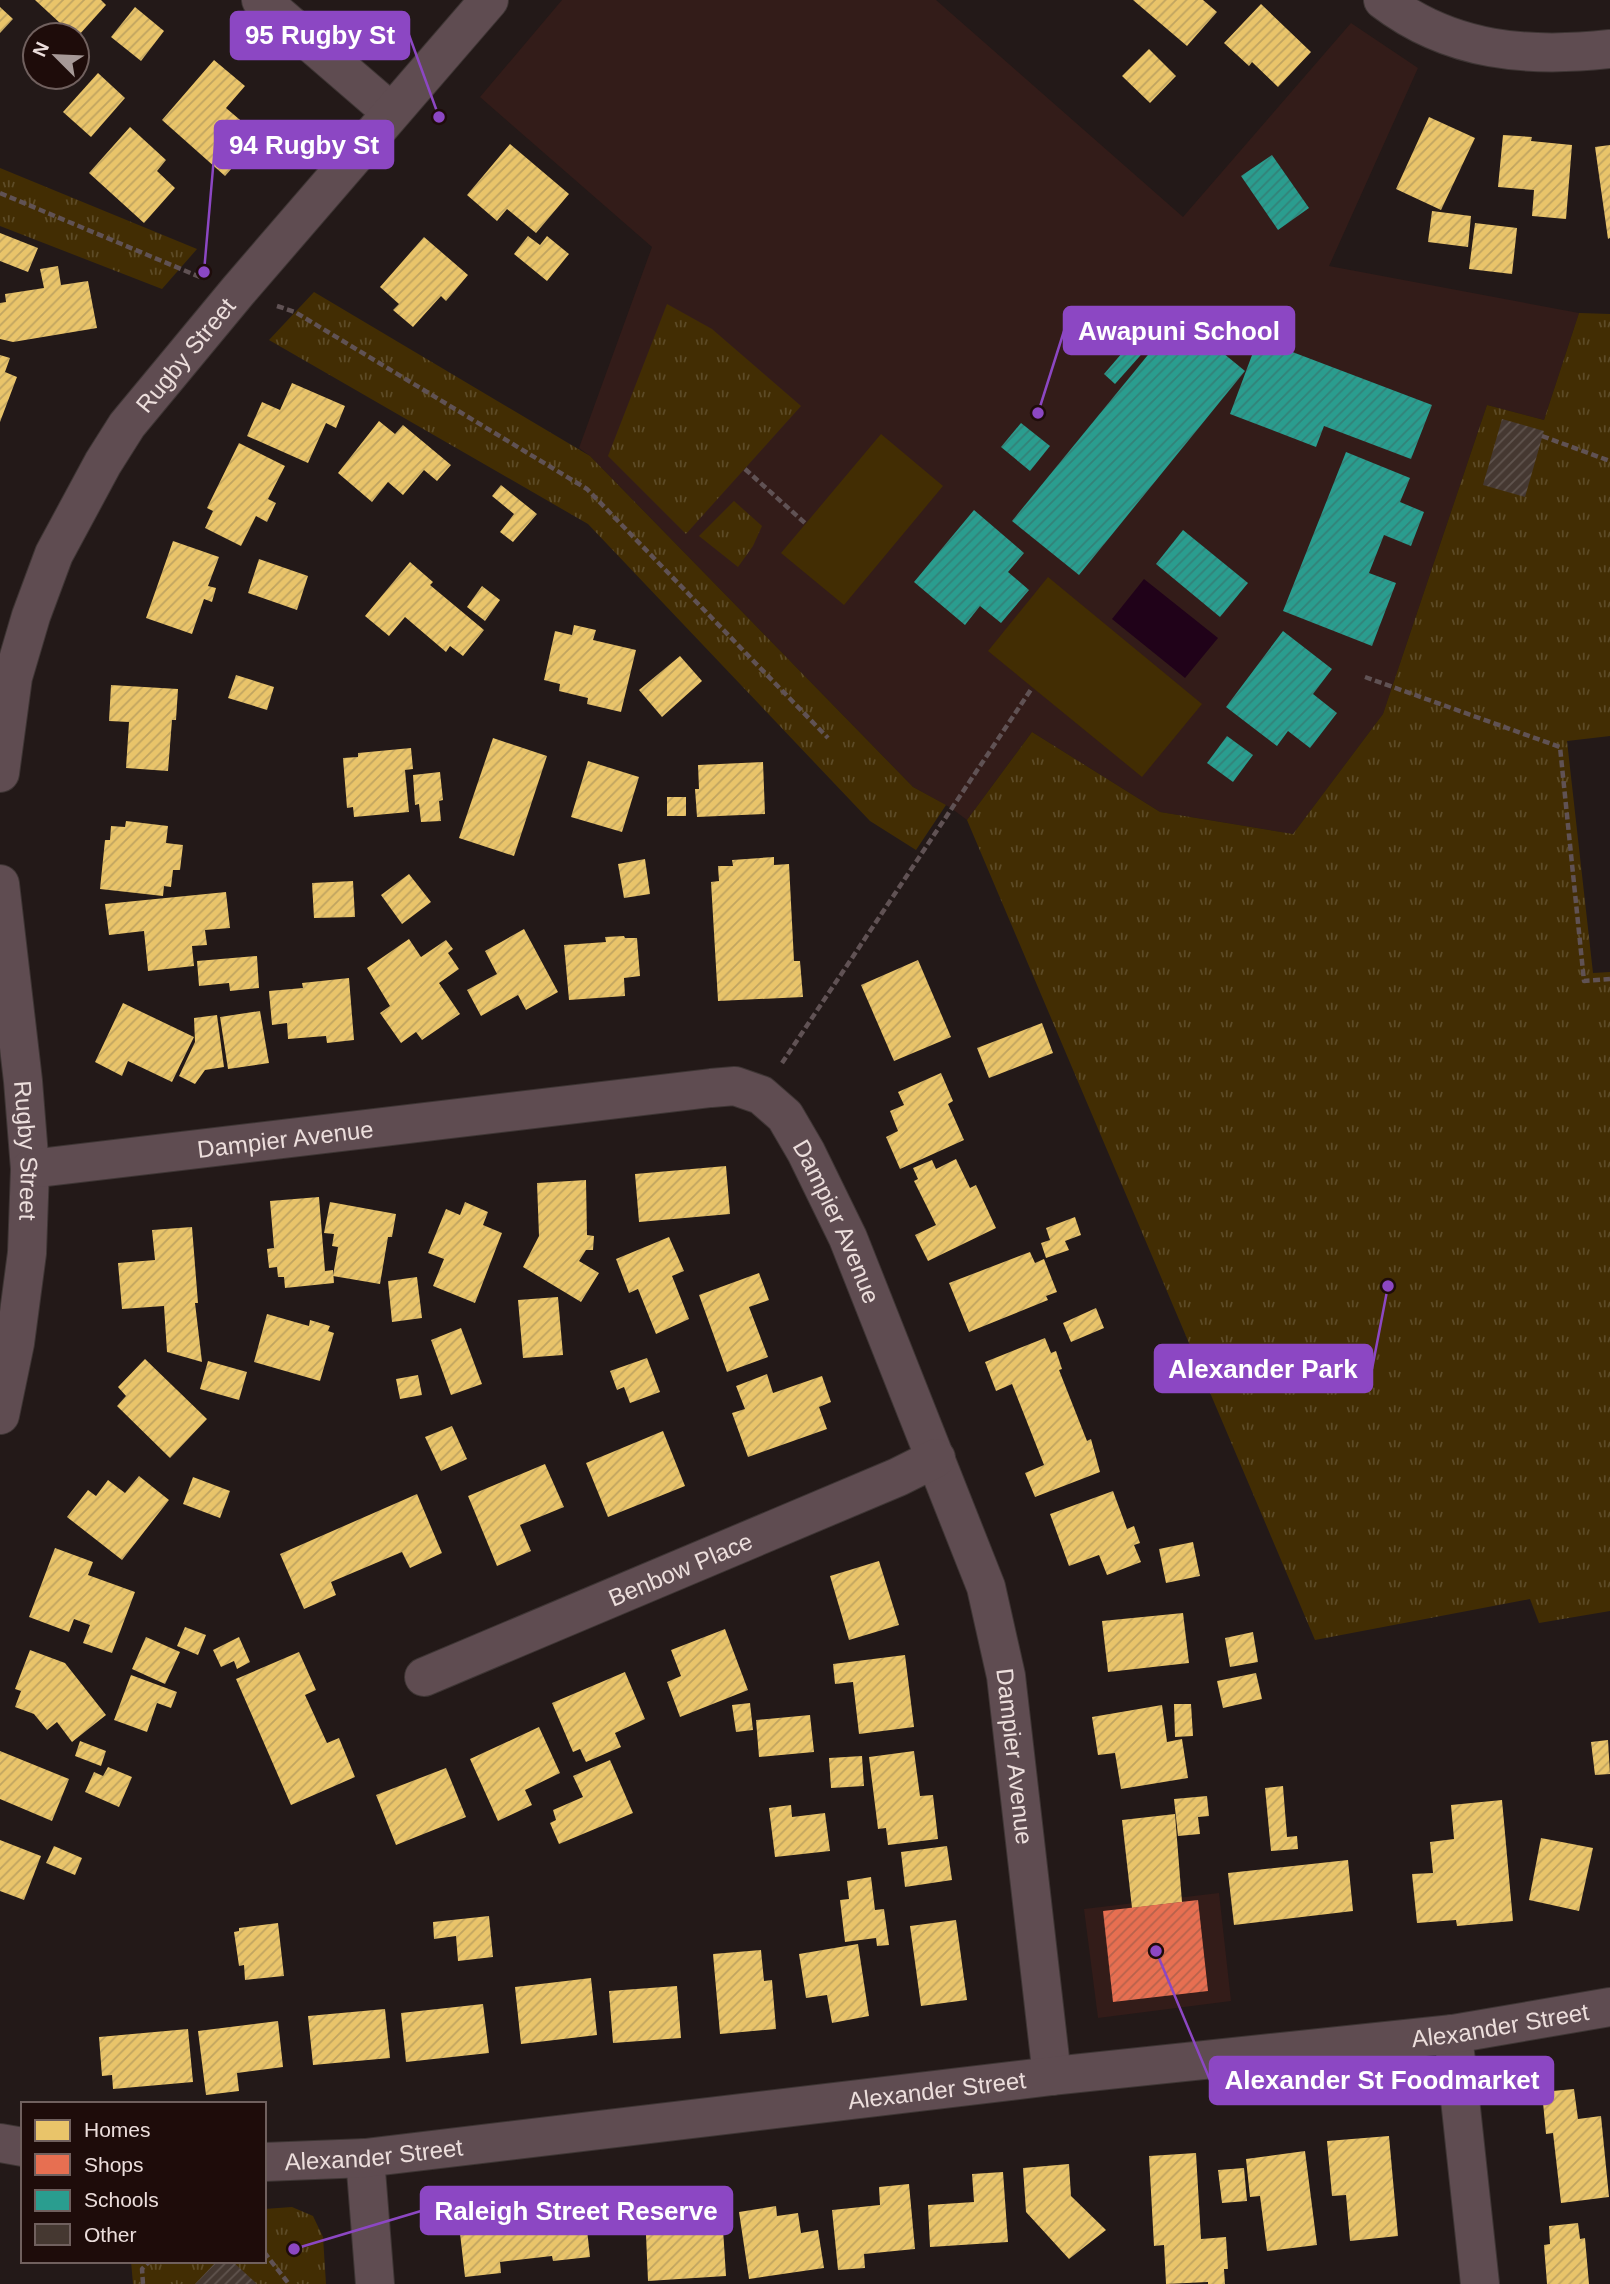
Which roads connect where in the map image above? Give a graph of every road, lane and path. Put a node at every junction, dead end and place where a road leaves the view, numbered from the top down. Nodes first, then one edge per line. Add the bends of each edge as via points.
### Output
1 (261, 0) edge
2 (489, 0) edge
3 (1383, 0) edge
4 (1610, 49) edge
5 (391, 112) junction
6 (0, 193) edge
7 (238, 291) junction
8 (1542, 436) dead end
9 (1610, 461) edge
10 (745, 469) dead end
11 (806, 524) dead end
12 (6, 677) edge
13 (1366, 677) dead end
14 (1032, 688) dead end
15 (828, 738) dead end
16 (0, 773) edge
17 (0, 884) edge
18 (1610, 979) edge
19 (761, 1095) junction
20 (30, 1169) junction
21 (0, 1415) edge
22 (936, 1458) junction
23 (424, 1677) dead end
24 (1610, 2007) edge
25 (1452, 2034) junction
26 (1052, 2076) junction
27 (0, 2143) edge
28 (21, 2147) edge
29 (365, 2158) junction
30 (266, 2162) edge
31 (266, 2255) edge
32 (148, 2263) edge
33 (143, 2284) edge
34 (289, 2284) edge
35 (375, 2284) edge
36 (1480, 2284) edge

1 - 5 street
2 - 5 street, Rugby Street
3 - 4 street via 1418,24 1482,47 1534,54
5 - 7 street, Rugby Street
6 - 7 path
7 - 12 street, Rugby Street via 127,425 103,463 54,554
7 - 15 path via 295,312 587,489
8 - 9 path
10 - 11 path
12 - 16 street, Rugby Street
13 - 18 path via 1560,747 1584,981
14 - 19 path
17 - 20 street, Rugby Street
19 - 20 street, Dampier Avenue via 735,1086 711,1088
19 - 22 street, Dampier Avenue via 785,1116 848,1238
20 - 21 street, Rugby Street via 27,1253
22 - 23 street, Benbow Place
22 - 26 street, Dampier Avenue via 986,1587 1006,1676
24 - 25 street, Alexander Street
25 - 26 street, Alexander Street
25 - 36 street
26 - 29 street, Alexander Street
27 - 28 street
29 - 30 street, Alexander Street
29 - 35 street
31 - 34 path
32 - 33 path via 142,2269

